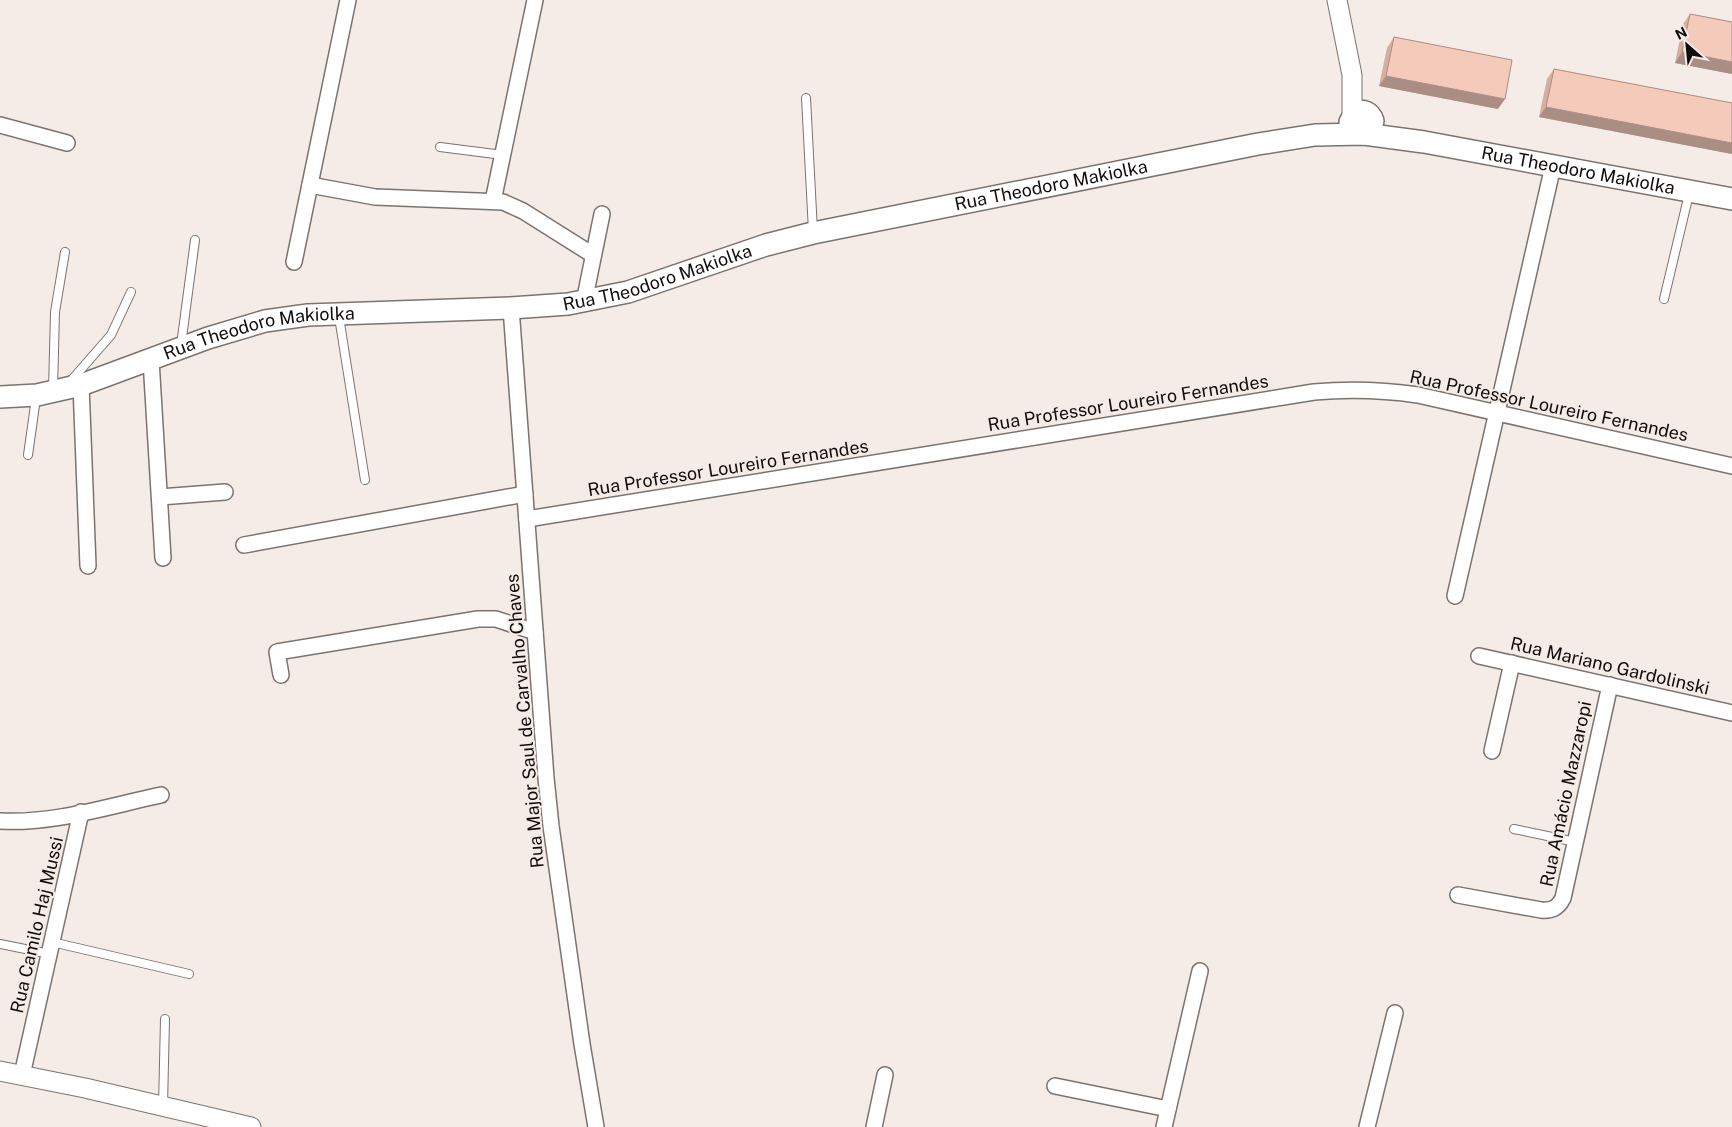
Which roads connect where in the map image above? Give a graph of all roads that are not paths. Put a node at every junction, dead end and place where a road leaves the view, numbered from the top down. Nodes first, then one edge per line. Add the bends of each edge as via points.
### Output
1 (348, 0) edge
2 (535, 0) edge
3 (1337, 0) edge
4 (806, 98) dead end
5 (1361, 122) junction
6 (0, 125) edge
7 (67, 143) dead end
8 (440, 147) dead end
9 (503, 155) junction
10 (1553, 166) junction
11 (310, 186) junction
12 (1689, 192) junction
13 (1732, 199) edge
14 (493, 201) junction
15 (602, 214) dead end
16 (813, 233) junction
17 (195, 240) dead end
18 (65, 252) dead end
19 (593, 256) junction
20 (294, 262) dead end
21 (131, 292) dead end
22 (1664, 299) dead end
23 (584, 302) junction
24 (511, 308) junction
25 (339, 314) junction
26 (180, 349) junction
27 (151, 360) junction
28 (59, 390) junction
29 (0, 397) edge
30 (1497, 413) junction
31 (28, 455) dead end
32 (1732, 466) edge
33 (365, 480) dead end
34 (225, 492) dead end
35 (525, 494) junction
36 (160, 497) junction
37 (526, 519) junction
38 (244, 545) dead end
39 (164, 558) dead end
40 (88, 566) dead end
41 (1454, 596) dead end
42 (535, 632) junction
43 (1479, 656) dead end
44 (1512, 663) junction
45 (281, 675) dead end
46 (1610, 685) junction
47 (1732, 714) edge
48 (1492, 751) dead end
49 (161, 795) dead end
50 (81, 812) junction
51 (0, 821) edge
52 (1514, 829) dead end
53 (1576, 842) junction
54 (1458, 895) dead end
55 (0, 944) edge
56 (51, 948) junction
57 (1200, 971) dead end
58 (188, 974) dead end
59 (1394, 1013) dead end
60 (165, 1019) dead end
61 (0, 1071) edge
62 (22, 1075) junction
63 (885, 1075) dead end
64 (1055, 1086) dead end
65 (163, 1106) junction
66 (1168, 1109) junction
67 (251, 1127) edge
68 (596, 1127) edge
69 (874, 1127) edge
70 (1164, 1127) edge
71 (1367, 1127) edge

1 - 11 street
2 - 9 street
3 - 5 street
4 - 16 lane
5 - 10 main road, Rua Theodoro Makiolka via 1424,142
5 - 16 main road, Rua Theodoro Makiolka via 1315,135
6 - 7 street
8 - 9 lane
9 - 14 street
10 - 12 main road, Rua Theodoro Makiolka
10 - 30 street
11 - 14 street via 374,197
11 - 20 street
12 - 13 main road, Rua Theodoro Makiolka
12 - 22 lane
14 - 19 street via 523,211
15 - 19 street
16 - 23 main road, Rua Theodoro Makiolka via 766,245 628,292
17 - 26 lane
18 - 28 lane via 55,312
19 - 23 street
21 - 28 lane via 110,335
23 - 24 main road, Rua Theodoro Makiolka
24 - 25 main road, Rua Theodoro Makiolka
24 - 35 street, Rua Major Saul de Carvalho Chaves
25 - 26 main road, Rua Theodoro Makiolka via 265,321
25 - 33 lane
26 - 27 main road, Rua Theodoro Makiolka
27 - 28 main road, Rua Theodoro Makiolka
27 - 36 street
28 - 29 main road, Rua Theodoro Makiolka
28 - 31 lane
28 - 40 street
30 - 32 street, Rua Professor Loureiro Fernandes
30 - 37 street, Rua Professor Loureiro Fernandes via 1393,391 1314,392
30 - 41 street
34 - 36 street
35 - 37 street, Rua Major Saul de Carvalho Chaves
35 - 38 street
36 - 39 street
37 - 42 street, Rua Major Saul de Carvalho Chaves
42 - 45 street via 496,619 478,619 277,652
42 - 68 street, Rua Major Saul de Carvalho Chaves via 551,826
43 - 44 street, Rua Mariano Gardolinski
44 - 46 street, Rua Mariano Gardolinski
44 - 48 street
46 - 47 street, Rua Mariano Gardolinski
46 - 53 street, Rua Amácio Mazzaropi
49 - 50 street
50 - 51 street via 29,821
50 - 56 street, Rua Camilo Haj Mussi
52 - 53 lane
53 - 54 street, Rua Amácio Mazzaropi via 1563,898 1555,909 1541,910
55 - 56 lane
56 - 58 lane
56 - 62 street, Rua Camilo Haj Mussi
57 - 66 street
59 - 71 street
60 - 65 lane
61 - 62 street
62 - 65 street
63 - 69 street
64 - 66 street
65 - 67 street
66 - 70 street

